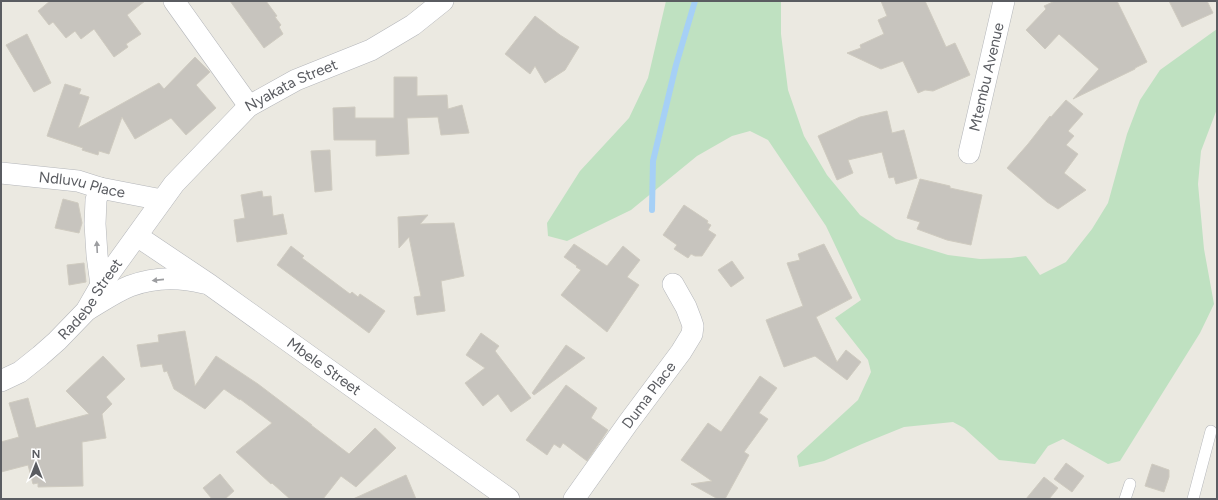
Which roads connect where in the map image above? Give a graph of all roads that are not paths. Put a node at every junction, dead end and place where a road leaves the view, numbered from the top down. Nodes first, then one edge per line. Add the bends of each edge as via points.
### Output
1 (174, 1) edge
2 (443, 1) edge
3 (1004, 1) edge
4 (249, 106) junction
5 (969, 153) dead end
6 (1, 173) edge
7 (100, 188) junction
8 (162, 200) junction
9 (136, 236) junction
10 (673, 284) dead end
11 (101, 285) junction
12 (210, 285) junction
13 (86, 310) junction
14 (1, 381) edge
15 (1211, 431) dead end
16 (1130, 484) dead end
17 (509, 499) edge
18 (574, 499) edge
19 (1125, 499) edge
20 (1193, 499) edge

1 - 4 street
2 - 4 street, Nyakata Street via 413,26 371,50 296,80
3 - 5 street, Mtembu Avenue
4 - 8 street, Nyakata Street via 174,184
6 - 7 street, Ndluvu Place via 78,182
7 - 8 street, Ndluvu Place
11 -> 7 street via 95,224 96,200
8 - 9 street, Radebe Street
9 - 11 street, Radebe Street
9 - 12 street, Mbele Street
10 - 18 street, Duma Place via 691,320 692,334
11 - 13 street, Radebe Street
12 -> 13 street via 190,280 144,281
12 - 17 street, Mbele Street
13 - 14 street, Radebe Street via 57,341 30,364
15 - 20 lane
16 - 19 lane

